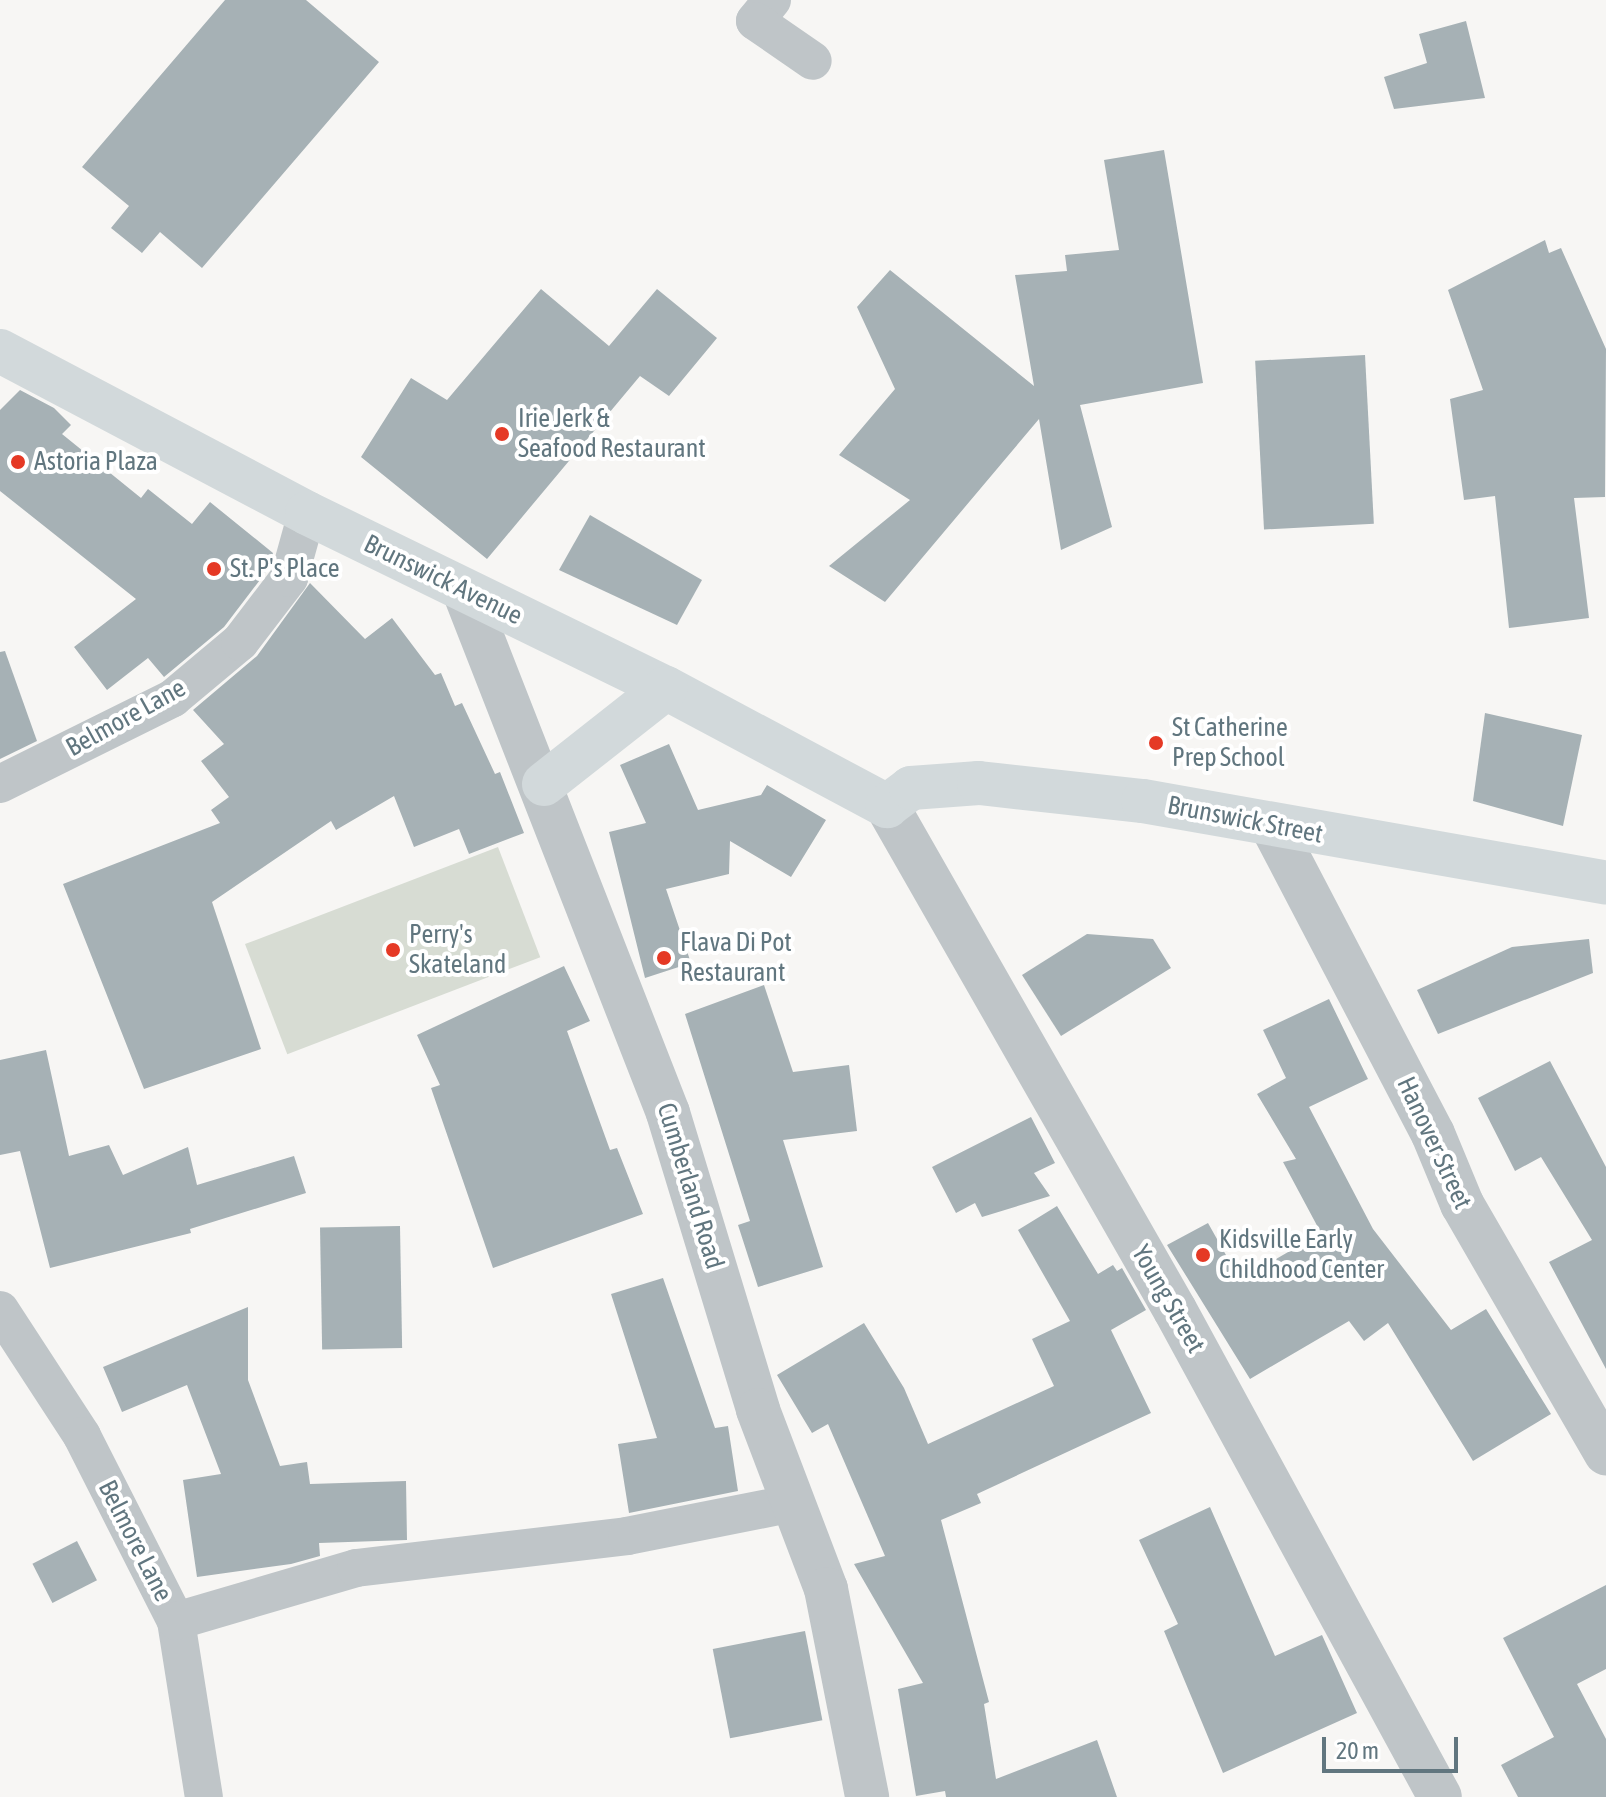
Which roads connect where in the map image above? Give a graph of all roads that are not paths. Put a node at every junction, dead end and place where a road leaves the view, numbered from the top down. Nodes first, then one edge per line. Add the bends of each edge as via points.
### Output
1 (772, 0) edge
2 (813, 61) dead end
3 (0, 351) edge
4 (307, 513) junction
5 (464, 591) junction
6 (666, 688) junction
7 (0, 784) edge
8 (544, 784) junction
9 (887, 806) junction
10 (1273, 828) junction
11 (1606, 883) edge
12 (0, 1310) edge
13 (1606, 1453) edge
14 (793, 1503) junction
15 (176, 1621) junction
16 (204, 1797) edge
17 (867, 1797) edge
18 (1440, 1797) edge

1 - 2 street via 755,21
3 - 4 main road, Brunswick Avenue
4 - 5 main road, Brunswick Avenue
4 - 7 street, Belmore Lane via 289,578 240,642 173,698
5 - 6 main road, Brunswick Avenue
5 - 8 street, Cumberland Road
6 - 8 main road
6 - 9 main road, Brunswick Avenue
8 - 14 street, Cumberland Road via 668,1113 758,1410
9 - 10 main road, Brunswick Street via 911,788 979,783 1143,801
9 - 18 street, Young Street via 1175,1310
10 - 11 main road, Brunswick Street
10 - 13 street, Hanover Street via 1433,1134 1462,1204
12 - 15 street, Belmore Lane via 82,1436
14 - 15 street via 627,1536 356,1568
14 - 17 street, Cumberland Road via 826,1589
15 - 16 street, Belmore Lane

